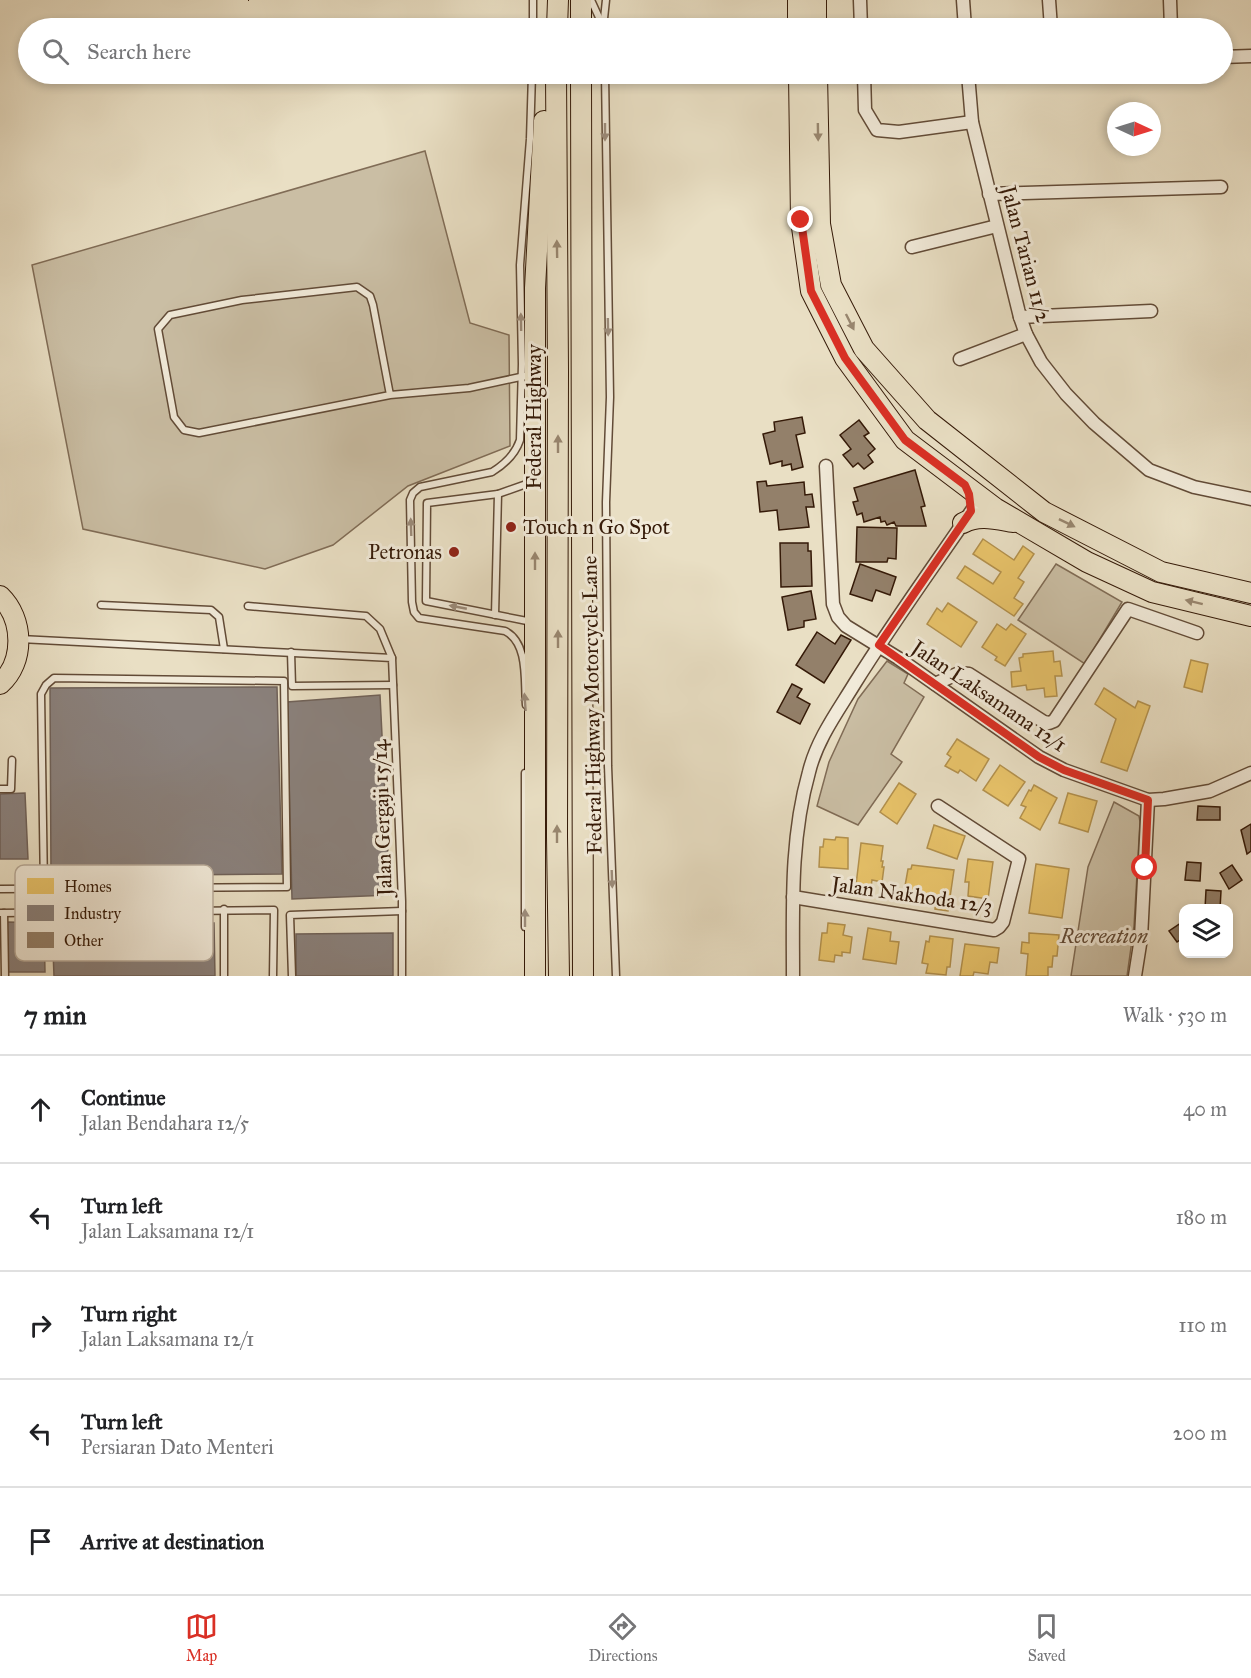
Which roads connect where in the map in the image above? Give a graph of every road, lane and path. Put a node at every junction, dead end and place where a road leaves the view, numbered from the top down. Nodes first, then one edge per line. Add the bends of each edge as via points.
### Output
1 (533, 0) edge
2 (558, 0) edge
3 (581, 0) edge
4 (591, 0) edge
5 (606, 0) edge
6 (798, 0) edge
7 (816, 0) edge
8 (860, 0) edge
9 (963, 0) edge
10 (1050, 0) edge
11 (1170, 0) edge
12 (533, 18) edge
13 (557, 18) edge
14 (581, 18) edge
15 (599, 18) edge
16 (604, 18) edge
17 (798, 18) edge
18 (816, 18) edge
19 (861, 18) edge
20 (964, 18) edge
21 (1051, 18) edge
22 (1171, 18) edge
23 (1251, 56) edge
24 (1233, 57) edge
25 (532, 84) edge
26 (556, 84) edge
27 (581, 84) edge
28 (605, 84) edge
29 (799, 84) edge
30 (817, 84) edge
31 (865, 84) edge
32 (969, 84) edge
33 (556, 97) junction
34 (972, 122) junction
35 (1221, 187) dead end
36 (989, 194) junction
37 (997, 225) junction
38 (912, 247) dead end
39 (1151, 311) dead end
40 (1020, 317) junction
41 (1026, 334) junction
42 (960, 360) dead end
43 (528, 376) junction
44 (390, 395) junction
45 (934, 426) junction
46 (826, 466) dead end
47 (535, 482) junction
48 (498, 494) junction
49 (1251, 499) edge
50 (972, 510) junction
51 (1044, 512) junction
52 (1021, 523) junction
53 (427, 573) junction
54 (413, 574) junction
55 (1251, 592) edge
56 (0, 596) edge
57 (101, 605) dead end
58 (248, 606) dead end
59 (495, 615) junction
60 (1251, 616) edge
61 (536, 622) junction
62 (1197, 633) dead end
63 (19, 639) junction
64 (879, 645) junction
65 (224, 649) junction
66 (291, 652) junction
67 (392, 658) junction
68 (0, 684) edge
69 (935, 684) junction
70 (393, 685) junction
71 (526, 708) dead end
72 (12, 760) dead end
73 (526, 765) dead end
74 (1251, 773) edge
75 (0, 789) edge
76 (1148, 800) junction
77 (938, 806) dead end
78 (44, 865) edge
79 (213, 887) edge
80 (793, 897) junction
81 (213, 909) edge
82 (224, 909) junction
83 (402, 911) junction
84 (2, 913) edge
85 (525, 939) dead end
86 (4, 976) edge
87 (225, 976) edge
88 (273, 976) edge
89 (292, 976) edge
90 (402, 976) edge
91 (535, 976) edge
92 (559, 976) edge
93 (583, 976) edge
94 (616, 976) edge
95 (793, 976) edge
96 (1135, 976) edge

1 - 12 lane
2 - 13 main road
3 - 14 main road
4 - 15 lane
5 - 16 lane
6 - 17 main road
7 - 18 main road
8 - 19 street
9 - 20 street
10 - 21 street
11 - 22 street
23 - 24 street
43 -> 25 lane via 520,265
26 - 33 main road, Federal Highway
27 - 93 main road
28 -> 94 lane, Federal Highway Motorcycle Lane via 610,397 606,502 608,742
29 - 50 main road via 801,220 811,291 845,358 905,440 965,485
30 -> 45 main road via 820,224 831,285 864,349
31 - 34 street via 866,110 877,129 899,132
32 - 34 street, Jalan Tarian 11/2
33 - 43 main road via 544,117
92 -> 33 main road, Federal Highway
34 - 36 street, Jalan Tarian 11/2
35 - 36 street
36 - 37 street, Jalan Tarian 11/2
37 - 38 street
37 - 40 street, Jalan Tarian 11/2
39 - 40 street
40 - 41 street, Jalan Tarian 11/2
41 - 42 street
41 - 49 street, Jalan Tarian 11/2 via 1041,362 1066,394 1149,471 1194,487
43 - 44 lane via 469,388
43 - 47 main road
54 -> 43 lane via 413,493 420,487 492,472 517,451
44 - 44 lane via 373,305 370,296 357,287 242,300 170,315 158,329 174,417 184,430 199,433
45 - 50 main road via 974,479
45 - 51 main road
46 - 64 street via 833,604 846,626
47 - 48 lane
61 -> 47 main road
48 - 53 lane via 427,503
48 - 59 lane
50 - 51 main road via 989,493 1003,494
50 - 52 main road
50 - 52 main road via 970,519
50 - 64 street, Jalan Laksamana 12/1
51 -> 55 main road via 1161,572
60 -> 52 main road via 1152,592 1087,562
53 - 54 lane
59 -> 53 lane via 426,601
71 -> 54 lane via 521,649 516,639 505,632 419,618 412,602
56 - 63 main road via 16,619
57 - 65 lane via 211,610 219,617
58 - 67 lane, Jalan Gergaji 15/14 via 366,616 380,629
59 - 61 lane
61 - 91 main road
62 - 69 street via 1128,609 1049,723 969,674 960,673
63 - 65 lane
63 - 68 main road via 16,660
64 - 69 street, Jalan Laksamana 12/1
64 - 80 street, Jalan Laksamana 12/1 via 824,732 809,771 796,834
65 - 66 lane
66 - 67 lane
66 - 70 lane via 292,686
67 - 70 lane, Jalan Gergaji 15/14
69 - 76 street, Jalan Laksamana 12/1 via 1039,757
70 - 83 lane, Jalan Gergaji 15/14
72 - 75 lane via 10,789
85 -> 73 lane
74 - 76 street, Jalan Laksamana 12/1 via 1210,791
76 - 96 street via 1141,938
77 - 80 street, Jalan Nakhoda 12/3 via 1019,859 999,927 994,930
78 - 79 lane via 41,694 54,678 284,681 286,886
80 - 95 street, Jalan Laksamana 12/1
81 - 82 lane
82 - 87 lane
82 - 88 lane via 274,910
83 - 89 lane via 290,915
83 - 90 lane, Jalan Gergaji 15/14
84 - 86 lane

